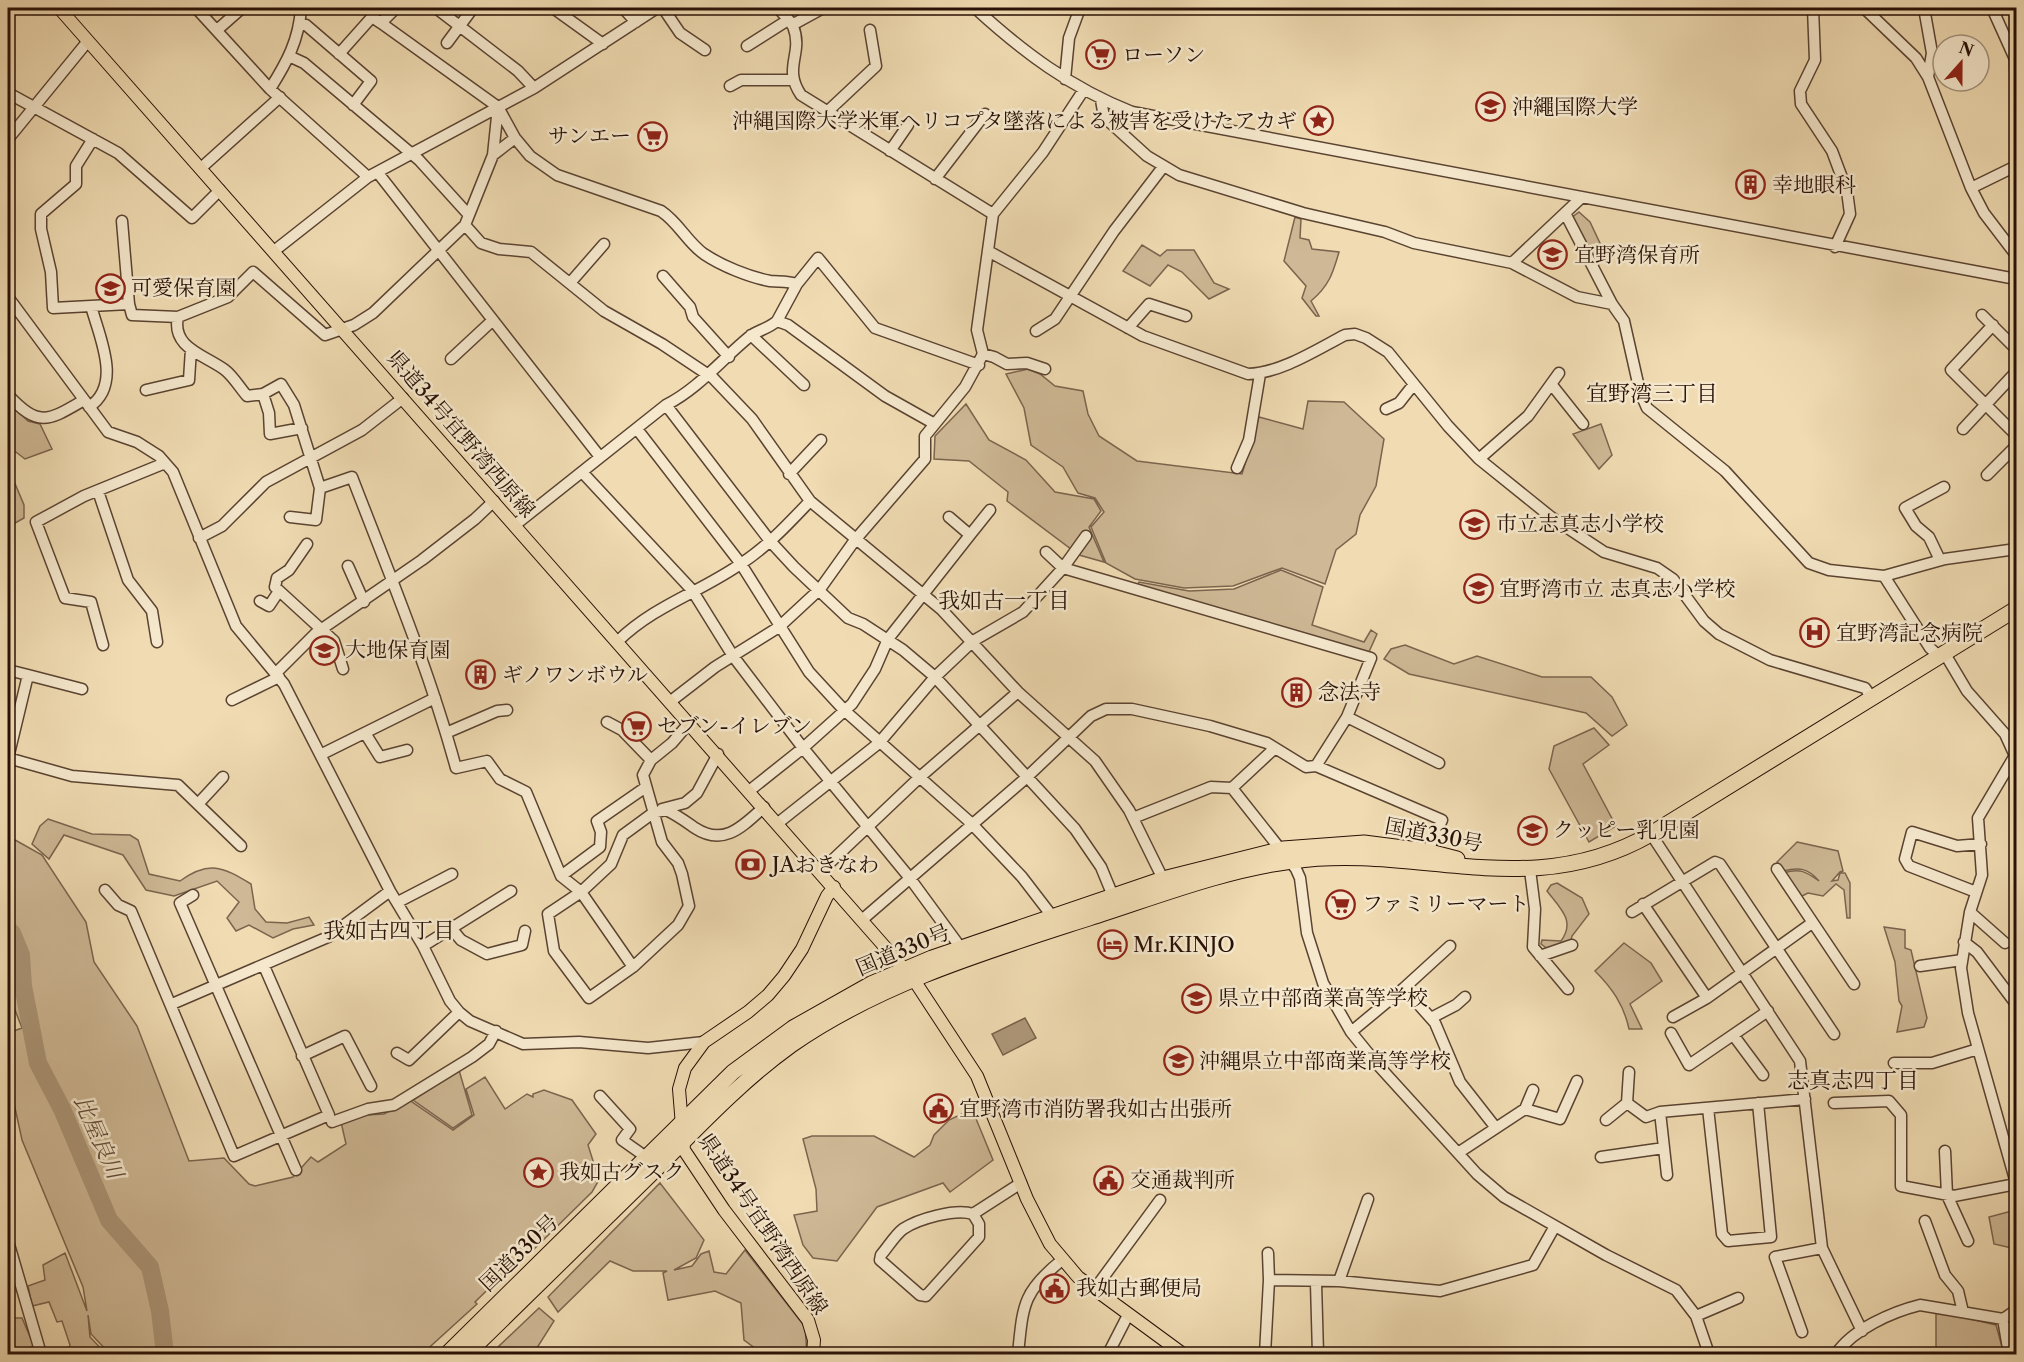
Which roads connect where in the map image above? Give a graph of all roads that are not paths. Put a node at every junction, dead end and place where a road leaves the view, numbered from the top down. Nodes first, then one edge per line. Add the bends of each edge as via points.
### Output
1 (59, 8) edge
2 (196, 8) edge
3 (242, 8) edge
4 (301, 8) edge
5 (396, 8) edge
6 (436, 8) edge
7 (473, 8) edge
8 (553, 8) edge
9 (623, 8) edge
10 (657, 8) edge
11 (663, 8) edge
12 (778, 8) edge
13 (823, 8) edge
14 (975, 8) edge
15 (1080, 8) edge
16 (1814, 8) edge
17 (1864, 8) edge
18 (1924, 8) edge
19 (1992, 8) edge
20 (636, 22) junction
21 (790, 22) junction
22 (381, 23) junction
23 (300, 24) junction
24 (459, 26) junction
25 (217, 30) junction
26 (870, 30) dead end
27 (88, 41) junction
28 (447, 43) dead end
29 (603, 44) junction
30 (747, 46) dead end
31 (705, 50) dead end
32 (339, 54) junction
33 (291, 57) junction
34 (1928, 77) junction
35 (1065, 79) junction
36 (792, 80) junction
37 (730, 86) dead end
38 (534, 88) junction
39 (270, 89) junction
40 (1083, 91) junction
41 (8, 93) edge
42 (2016, 94) edge
43 (280, 98) junction
44 (1101, 100) junction
45 (353, 105) junction
46 (498, 107) junction
47 (34, 108) junction
48 (827, 112) junction
49 (985, 114) dead end
50 (908, 125) dead end
51 (515, 138) junction
52 (8, 139) edge
53 (93, 139) junction
54 (890, 151) junction
55 (493, 155) junction
56 (412, 156) junction
57 (2016, 166) edge
58 (1163, 167) junction
59 (201, 168) junction
60 (373, 175) junction
61 (935, 179) junction
62 (1971, 188) junction
63 (220, 190) junction
64 (1582, 197) junction
65 (467, 213) junction
66 (993, 214) junction
67 (1566, 215) junction
68 (122, 221) dead end
69 (465, 225) junction
70 (604, 244) dead end
71 (1835, 247) junction
72 (274, 251) junction
73 (988, 251) junction
74 (438, 252) junction
75 (2016, 255) edge
76 (1512, 263) junction
77 (663, 276) dead end
78 (2016, 279) edge
79 (570, 284) junction
80 (797, 284) junction
81 (1070, 295) junction
82 (8, 297) edge
83 (129, 304) junction
84 (1612, 304) junction
85 (91, 306) junction
86 (1982, 315) dead end
87 (1186, 316) dead end
88 (178, 317) junction
89 (493, 320) junction
90 (777, 321) junction
91 (1993, 326) junction
92 (1128, 328) junction
93 (343, 329) junction
94 (1036, 331) dead end
95 (751, 335) junction
96 (191, 349) junction
97 (2016, 349) edge
98 (729, 357) junction
99 (451, 358) dead end
100 (981, 359) junction
101 (1045, 369) dead end
102 (2016, 372) edge
103 (1559, 373) dead end
104 (1260, 374) junction
105 (709, 376) junction
106 (1414, 384) junction
107 (1552, 384) junction
108 (804, 385) dead end
109 (147, 390) dead end
110 (263, 394) junction
111 (8, 395) edge
112 (403, 398) junction
113 (87, 403) junction
114 (666, 405) junction
115 (1986, 405) junction
116 (1386, 409) dead end
117 (933, 423) junction
118 (1583, 424) dead end
119 (302, 428) junction
120 (637, 429) junction
121 (1963, 429) dead end
122 (2016, 435) edge
123 (821, 440) dead end
124 (2016, 446) edge
125 (310, 457) junction
126 (600, 457) junction
127 (1479, 459) junction
128 (165, 463) junction
129 (1237, 468) dead end
130 (582, 472) junction
131 (789, 474) junction
132 (1987, 475) dead end
133 (1944, 486) dead end
134 (320, 488) junction
135 (98, 490) junction
136 (494, 501) junction
137 (810, 501) junction
138 (990, 510) dead end
139 (290, 517) dead end
140 (949, 517) dead end
141 (515, 525) junction
142 (969, 535) junction
143 (1086, 536) dead end
144 (199, 538) junction
145 (855, 540) junction
146 (770, 541) junction
147 (307, 544) dead end
148 (2016, 549) edge
149 (1046, 552) dead end
150 (1940, 560) junction
151 (741, 564) junction
152 (348, 566) dead end
153 (1063, 568) junction
154 (1884, 576) junction
155 (393, 581) junction
156 (820, 589) junction
157 (692, 590) junction
158 (279, 591) junction
159 (924, 595) junction
160 (260, 601) dead end
161 (364, 602) junction
162 (2016, 609) edge
163 (779, 627) junction
164 (321, 630) junction
165 (888, 639) junction
166 (618, 641) junction
167 (973, 641) junction
168 (157, 642) dead end
169 (103, 645) dead end
170 (1942, 655) junction
171 (734, 656) junction
172 (343, 669) dead end
173 (8, 670) edge
174 (28, 675) junction
175 (277, 675) junction
176 (935, 677) junction
177 (82, 689) dead end
178 (1018, 692) junction
179 (435, 698) junction
180 (1872, 698) junction
181 (232, 700) dead end
182 (671, 701) junction
183 (507, 710) dead end
184 (844, 710) junction
185 (1347, 717) junction
186 (12, 722) edge
187 (607, 722) dead end
188 (690, 722) junction
189 (980, 728) junction
190 (365, 733) junction
191 (446, 733) junction
192 (1070, 737) junction
193 (879, 743) junction
194 (802, 748) junction
195 (1275, 748) junction
196 (407, 750) dead end
197 (322, 754) junction
198 (718, 754) junction
199 (2015, 757) edge
200 (651, 760) junction
201 (1439, 762) dead end
202 (1316, 766) junction
203 (223, 777) dead end
204 (920, 777) junction
205 (1026, 778) junction
206 (831, 780) junction
207 (646, 787) junction
208 (1232, 788) junction
209 (749, 790) junction
210 (198, 804) junction
211 (764, 807) junction
212 (656, 812) junction
213 (1133, 818) junction
214 (778, 823) junction
215 (971, 823) junction
216 (868, 827) junction
217 (1651, 834) junction
218 (1981, 844) junction
219 (241, 846) dead end
220 (1287, 855) junction
221 (1425, 857) junction
222 (1777, 869) dead end
223 (1530, 870) junction
224 (821, 871) junction
225 (452, 874) dead end
226 (561, 876) junction
227 (909, 878) junction
228 (1163, 879) junction
229 (1680, 881) junction
230 (834, 887) junction
231 (105, 890) dead end
232 (390, 891) junction
233 (511, 891) dead end
234 (581, 891) junction
235 (1976, 892) junction
236 (193, 895) dead end
237 (1113, 896) junction
238 (398, 902) junction
239 (1643, 904) junction
240 (1632, 912) dead end
241 (1970, 912) junction
242 (1052, 916) junction
243 (862, 919) junction
244 (1812, 923) junction
245 (451, 928) junction
246 (525, 931) dead end
247 (1964, 942) junction
248 (2005, 943) dead end
249 (1572, 945) dead end
250 (423, 946) junction
251 (1450, 946) dead end
252 (961, 948) junction
253 (1778, 949) junction
254 (1540, 956) junction
255 (1962, 960) junction
256 (264, 966) junction
257 (1920, 966) dead end
258 (633, 967) junction
259 (1742, 973) junction
260 (909, 974) junction
261 (1854, 984) dead end
262 (217, 985) junction
263 (1404, 988) junction
264 (1568, 989) dead end
265 (1465, 997) dead end
266 (1707, 998) junction
267 (172, 1004) junction
268 (2016, 1004) edge
269 (1768, 1011) junction
270 (459, 1012) junction
271 (1673, 1017) dead end
272 (1431, 1018) junction
273 (496, 1031) junction
274 (1351, 1032) junction
275 (1671, 1033) dead end
276 (1834, 1034) dead end
277 (1734, 1036) junction
278 (704, 1042) junction
279 (1978, 1049) junction
280 (397, 1053) dead end
281 (302, 1056) junction
282 (1894, 1062) dead end
283 (1629, 1072) dead end
284 (1762, 1075) dead end
285 (1577, 1081) dead end
286 (371, 1086) dead end
287 (1533, 1090) dead end
288 (600, 1096) dead end
289 (1805, 1099) junction
290 (1627, 1103) junction
291 (1758, 1103) junction
292 (1834, 1103) dead end
293 (1708, 1108) junction
294 (1525, 1109) junction
295 (1660, 1112) junction
296 (1606, 1120) dead end
297 (332, 1122) dead end
298 (680, 1122) junction
299 (1496, 1128) junction
300 (282, 1134) junction
301 (681, 1143) junction
302 (1664, 1148) junction
303 (1945, 1151) dead end
304 (1458, 1153) junction
305 (646, 1157) junction
306 (1601, 1157) dead end
307 (296, 1170) dead end
308 (1667, 1175) dead end
309 (1021, 1183) junction
310 (2016, 1184) edge
311 (1947, 1195) junction
312 (1368, 1199) dead end
313 (1160, 1200) dead end
314 (973, 1214) junction
315 (1925, 1221) dead end
316 (1555, 1226) junction
317 (1771, 1237) junction
318 (8, 1241) edge
319 (1968, 1241) dead end
320 (1822, 1248) junction
321 (1268, 1252) dead end
322 (1775, 1257) junction
323 (1062, 1260) junction
324 (1269, 1280) junction
325 (1339, 1281) junction
326 (1316, 1283) junction
327 (1094, 1290) junction
328 (1738, 1298) dead end
329 (2016, 1310) edge
330 (1963, 1312) junction
331 (1128, 1315) junction
332 (1696, 1316) junction
333 (2003, 1319) junction
334 (1862, 1331) junction
335 (1802, 1332) dead end
336 (41, 1354) edge
337 (448, 1354) edge
338 (467, 1354) edge
339 (813, 1354) edge
340 (1018, 1354) edge
341 (1108, 1354) edge
342 (1183, 1354) edge
343 (1265, 1354) edge
344 (1318, 1354) edge
345 (1709, 1354) edge
346 (1836, 1354) edge
347 (2009, 1354) edge

1 - 27 main road, 県道34号宜野湾西原線
2 - 25 street
3 - 25 street
4 - 23 street
5 - 22 street
6 - 24 street
7 - 24 street
8 - 29 street
9 - 20 street
10 - 20 street
11 - 31 street via 680,33
12 - 21 street
13 - 21 street
14 - 35 street
15 - 35 street via 1070,38
16 - 71 street via 1815,60 1800,91 1801,104 1832,151 1847,192 1850,214
17 - 34 street via 1916,58
18 - 34 street via 1932,53
19 - 42 street via 2015,59
20 - 29 street
21 - 30 street
21 - 36 street via 797,46
22 - 32 street via 372,17
22 - 46 street
23 - 32 street
23 - 33 street
24 - 28 street
24 - 38 street
25 - 39 street
26 - 48 street via 876,66
27 - 47 street
27 - 59 main road, 県道34号宜野湾西原線
29 - 38 street
32 - 45 street via 371,81
33 - 39 street
33 - 45 street via 304,63
34 - 62 street
35 - 40 street
36 - 37 street via 741,80
36 - 48 street via 801,95
38 - 46 street
39 - 43 street
40 - 44 street
40 - 66 street via 1043,152
41 - 47 street
43 - 59 street
43 - 60 street
44 - 58 street via 1104,117
44 - 64 street via 1164,120
45 - 56 street
46 - 51 street
46 - 55 street
46 - 56 street
47 - 52 street
47 - 53 street
48 - 54 street
49 - 61 street
50 - 54 street
51 - 55 street
51 - 80 street via 530,156 558,175 638,202 675,220 704,254 747,274
53 - 63 street via 118,153 192,218
53 - 85 street via 76,166 76,184 42,214 40,229 51,272 53,308
54 - 61 street
55 - 65 street
56 - 60 street
56 - 65 street
57 - 62 street
58 - 76 street via 1228,192 1303,213 1385,232 1414,243
58 - 81 street
59 - 63 main road, 県道34号宜野湾西原線
60 - 72 street
60 - 74 street
61 - 66 street
62 - 75 street via 1984,213
63 - 72 main road, 県道34号宜野湾西原線
64 - 67 street
64 - 71 street
65 - 69 street
66 - 73 street
67 - 76 street
67 - 84 street
68 - 83 street
69 - 74 street
69 - 79 street via 481,243 531,252
70 - 79 street
71 - 78 street
72 - 93 main road, 県道34号宜野湾西原線
73 - 81 street
73 - 100 street via 976,330
74 - 89 street
74 - 93 street via 373,313
76 - 84 street via 1577,297
77 - 98 street
79 - 105 street via 604,311
80 - 90 street
80 - 100 street via 818,258 875,328
81 - 92 street
81 - 94 street via 1055,319
82 - 113 street
83 - 85 street
83 - 88 street via 132,315
84 - 154 street via 1624,321 1647,408 1725,471 1809,563 1829,570
85 - 113 street via 106,362 107,383 98,401
86 - 91 street
87 - 92 street via 1149,303
88 - 93 street via 228,297 253,272 322,335
88 - 96 street via 175,328 183,344
89 - 99 street
89 - 126 street
90 - 95 street
90 - 117 street via 885,396
91 - 97 street
91 - 115 street via 1951,370
92 - 104 street via 1191,355 1248,374
93 - 112 main road, 県道34号宜野湾西原線
95 - 98 street
95 - 108 street
96 - 109 street via 189,380
96 - 110 street via 226,371 247,396
98 - 105 street
100 - 101 street via 994,357 1007,364 1027,363
100 - 117 street via 965,387
102 - 115 street
103 - 107 street
104 - 106 street via 1355,334 1388,352
104 - 129 street via 1249,440
105 - 114 street
105 - 131 street via 740,404
106 - 116 street via 1399,403
106 - 127 street
107 - 118 street
107 - 127 street via 1528,416
110 - 119 street via 281,384
110 - 119 street via 270,434
111 - 113 street via 22,410 37,418 52,418
112 - 125 street via 363,430
112 - 136 main road, 県道34号宜野湾西原線
113 - 128 street via 108,432 137,442
114 - 120 street
114 - 146 street
115 - 121 street
115 - 122 street
117 - 145 street via 925,436 925,459
119 - 125 street
120 - 126 street
120 - 151 street
123 - 131 street
124 - 132 street
125 - 134 street
125 - 144 street via 267,482 222,526
126 - 130 street
127 - 180 street via 1551,517 1604,552 1657,568 1673,579 1704,621 1719,634 1770,660 1865,688
128 - 135 street
128 - 144 street via 173,472
130 - 141 street
130 - 157 street
131 - 137 street
133 - 150 street via 1905,508 1929,537
134 - 139 street via 316,520
134 - 155 street via 352,477
135 - 168 street via 128,580 152,611
135 - 169 street via 36,522 65,598 91,602
136 - 141 main road, 県道34号宜野湾西原線
136 - 155 street
137 - 145 street
137 - 146 street
138 - 142 street
140 - 142 street
141 - 166 main road, 県道34号宜野湾西原線
142 - 159 street
143 - 153 street
144 - 175 street via 236,626
145 - 156 street
145 - 159 street
146 - 151 street
146 - 156 street
147 - 158 street via 289,570 277,578 275,586
148 - 150 street
149 - 153 street
150 - 154 street
151 - 157 street
151 - 163 street
152 - 161 street
153 - 167 street via 1023,612
153 - 185 street via 1371,658
154 - 170 street via 1930,648
155 - 161 street
155 - 179 street
156 - 163 street
156 - 165 street via 848,618
157 - 166 street via 654,612
157 - 171 street
158 - 160 street via 269,606
158 - 164 street
159 - 165 street
159 - 167 street
161 - 164 street
162 - 170 highway, 国道330号
163 - 171 street
163 - 184 street via 808,672
164 - 172 street via 334,641
164 - 175 street
165 - 176 street
165 - 184 street via 865,686
166 - 182 main road, 県道34号宜野湾西原線
167 - 176 street
167 - 178 street
170 - 180 highway, 国道330号
170 - 199 street via 2005,734
171 - 182 street
171 - 194 street
173 - 174 street
174 - 177 street
174 - 186 street
175 - 181 street
175 - 197 street
176 - 189 street
176 - 193 street
178 - 189 street
178 - 192 street
179 - 190 street
179 - 191 street
180 - 217 highway, 国道330号
182 - 188 main road, 県道34号宜野湾西原線
183 - 191 street
184 - 193 street
184 - 194 street
185 - 201 street
185 - 202 street
186 - 210 street via 8,758 72,776 178,785
187 - 200 street via 622,730
188 - 198 main road, 県道34号宜野湾西原線
188 - 200 street
189 - 204 street
189 - 205 street
190 - 196 street via 380,757
190 - 197 street
191 - 226 street via 456,768 487,761 500,778 526,792
192 - 195 street via 1091,716 1106,709 1132,709 1210,726
192 - 205 street
192 - 213 street via 1095,761
193 - 204 street
193 - 206 street
194 - 206 street
194 - 209 street
195 - 202 street via 1306,767
195 - 208 street
197 - 232 street
198 - 209 main road, 県道34号宜野湾西原線
198 - 212 street via 697,794 685,803
199 - 218 street via 1978,818
200 - 207 street via 643,775
202 - 221 street via 1442,820
203 - 210 street
204 - 215 street
204 - 216 street
205 - 215 street
205 - 237 street via 1075,829 1101,867
206 - 214 street
206 - 216 street
207 - 212 street
207 - 226 street via 597,821 600,847
208 - 213 street via 1210,788
208 - 220 street
209 - 211 main road, 県道34号宜野湾西原線
210 - 219 street
211 - 212 street via 735,832 723,836 705,833 675,814
211 - 214 main road, 県道34号宜野湾西原線
212 - 234 street via 622,835 611,864
212 - 258 street via 662,842 678,862 688,906 678,925
213 - 228 street
214 - 224 main road, 県道34号宜野湾西原線
215 - 227 street
215 - 242 street
216 - 224 street
216 - 227 street
217 - 223 highway, 国道330号 via 1574,865
217 - 229 street
218 - 235 street via 1982,874
218 - 235 street via 1957,846 1912,832 1905,859 1909,866
220 - 221 highway, 国道330号
220 - 228 highway, 国道330号
220 - 260 highway, 国道330号
220 - 274 street via 1300,878 1311,949 1323,983
221 - 223 highway, 国道330号 via 1496,870
222 - 244 street
223 - 254 street via 1533,947
224 - 230 main road, 県道34号宜野湾西原線
225 - 238 street
226 - 234 street
227 - 243 street
227 - 252 street
228 - 237 highway, 国道330号
229 - 239 street
229 - 253 street via 1715,862 1720,864
229 - 259 street
230 - 243 main road, 県道34号宜野湾西原線
230 - 278 main road, 県道34号宜野湾西原線 via 802,949 768,995
231 - 267 street via 118,905 131,911
232 - 238 street
232 - 256 street via 328,937
233 - 245 street
234 - 258 street
234 - 258 street via 548,914 554,951 589,998
235 - 241 street
236 - 262 street via 180,903
237 - 242 highway, 国道330号
238 - 250 street
239 - 240 street
239 - 266 street
241 - 247 street
241 - 248 street
242 - 252 highway, 国道330号
243 - 260 main road, 県道34号宜野湾西原線
244 - 253 street
244 - 261 street
245 - 246 street via 461,940 487,954 522,945
245 - 250 street
247 - 255 street
247 - 268 street via 1977,952
249 - 254 street
250 - 270 street
251 - 263 street
252 - 260 highway, 国道330号
253 - 259 street
253 - 276 street
254 - 264 street
255 - 257 street
255 - 279 street via 1968,1013
256 - 262 street
256 - 281 street
259 - 266 street
259 - 269 street
260 - 298 highway, 国道330号 via 831,1005 793,1028 733,1072
260 - 301 highway, 国道330号 via 792,1045 746,1081
260 - 309 main road, 県道34号宜野湾西原線 via 977,1076
262 - 267 street
262 - 300 street
263 - 272 street
263 - 274 street
265 - 272 street
266 - 271 street
267 - 300 street via 234,1156
269 - 277 street
269 - 289 street via 1800,1061
270 - 273 street
270 - 280 street via 409,1060
272 - 299 street via 1460,1082
273 - 278 street via 523,1044 579,1042 648,1048
273 - 297 street via 489,1044 472,1057 394,1105 368,1109
274 - 304 street
275 - 277 street via 1689,1065
277 - 284 street
278 - 298 main road, 県道34号宜野湾西原線 via 680,1081
279 - 282 street via 1932,1063
279 - 310 street
281 - 286 street via 345,1036
281 - 300 street via 329,1115
283 - 290 street
285 - 294 street via 1560,1119
287 - 294 street
288 - 305 street via 630,1129 622,1140
289 - 291 street
289 - 320 street
290 - 295 street via 1646,1117
290 - 296 street
291 - 293 street
291 - 317 street
292 - 311 street via 1889,1101 1901,1115 1901,1186
293 - 295 street
293 - 317 street via 1722,1234 1728,1241
294 - 299 street
295 - 302 street
298 - 301 main road, 県道34号宜野湾西原線
298 - 305 highway, 国道330号
299 - 304 street
300 - 307 street
301 - 338 highway, 国道330号
301 - 339 main road, 県道34号宜野湾西原線 via 724,1210 807,1320 814,1340
302 - 306 street
302 - 308 street
303 - 311 street
304 - 316 street via 1504,1197
305 - 337 highway, 国道330号
309 - 314 street
309 - 323 main road, 県道34号宜野湾西原線 via 1041,1228
310 - 311 street via 1954,1197
311 - 319 street
312 - 325 street
313 - 327 street
314 - 314 street via 980,1237 926,1296 880,1260 904,1229 948,1213 962,1210
315 - 330 street via 1945,1275 1958,1290
316 - 325 street via 1533,1265 1440,1291
316 - 332 street via 1670,1287
317 - 322 street
318 - 336 street
320 - 322 street
320 - 334 street
321 - 324 street
322 - 335 street
323 - 327 main road, 県道34号宜野湾西原線
323 - 340 street via 1028,1294
324 - 326 street
324 - 343 street
325 - 326 street
326 - 344 street
327 - 331 main road, 県道34号宜野湾西原線
328 - 332 street
329 - 333 street
330 - 333 street
330 - 334 street via 1920,1305
331 - 341 street
331 - 342 main road, 県道34号宜野湾西原線
332 - 345 street
333 - 347 street
334 - 346 street

